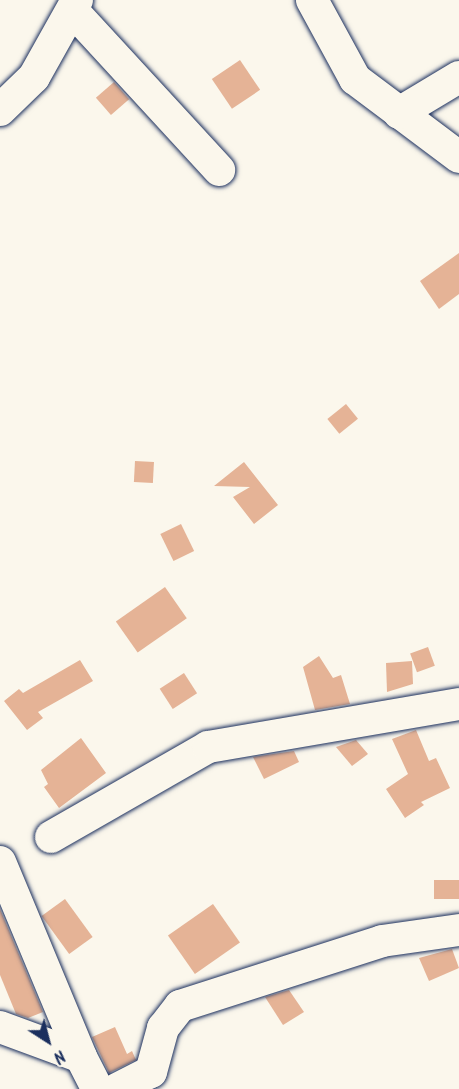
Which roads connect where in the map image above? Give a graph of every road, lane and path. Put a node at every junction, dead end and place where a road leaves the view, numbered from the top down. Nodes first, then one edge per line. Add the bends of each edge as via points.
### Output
1 (312, 0) edge
2 (75, 5) edge
3 (459, 77) edge
4 (0, 110) edge
5 (399, 112) junction
6 (459, 157) edge
7 (219, 170) dead end
8 (459, 704) edge
9 (51, 837) dead end
10 (0, 862) edge
11 (459, 930) edge
12 (0, 1027) edge
13 (81, 1057) junction
14 (97, 1089) edge
15 (117, 1089) edge

1 - 5 street via 355,80
2 - 4 street via 34,77
2 - 7 street
3 - 5 street
5 - 6 street
8 - 9 street via 208,747
10 - 13 street
11 - 15 street via 382,941 180,1006 163,1028 152,1072
12 - 13 street
13 - 14 street

